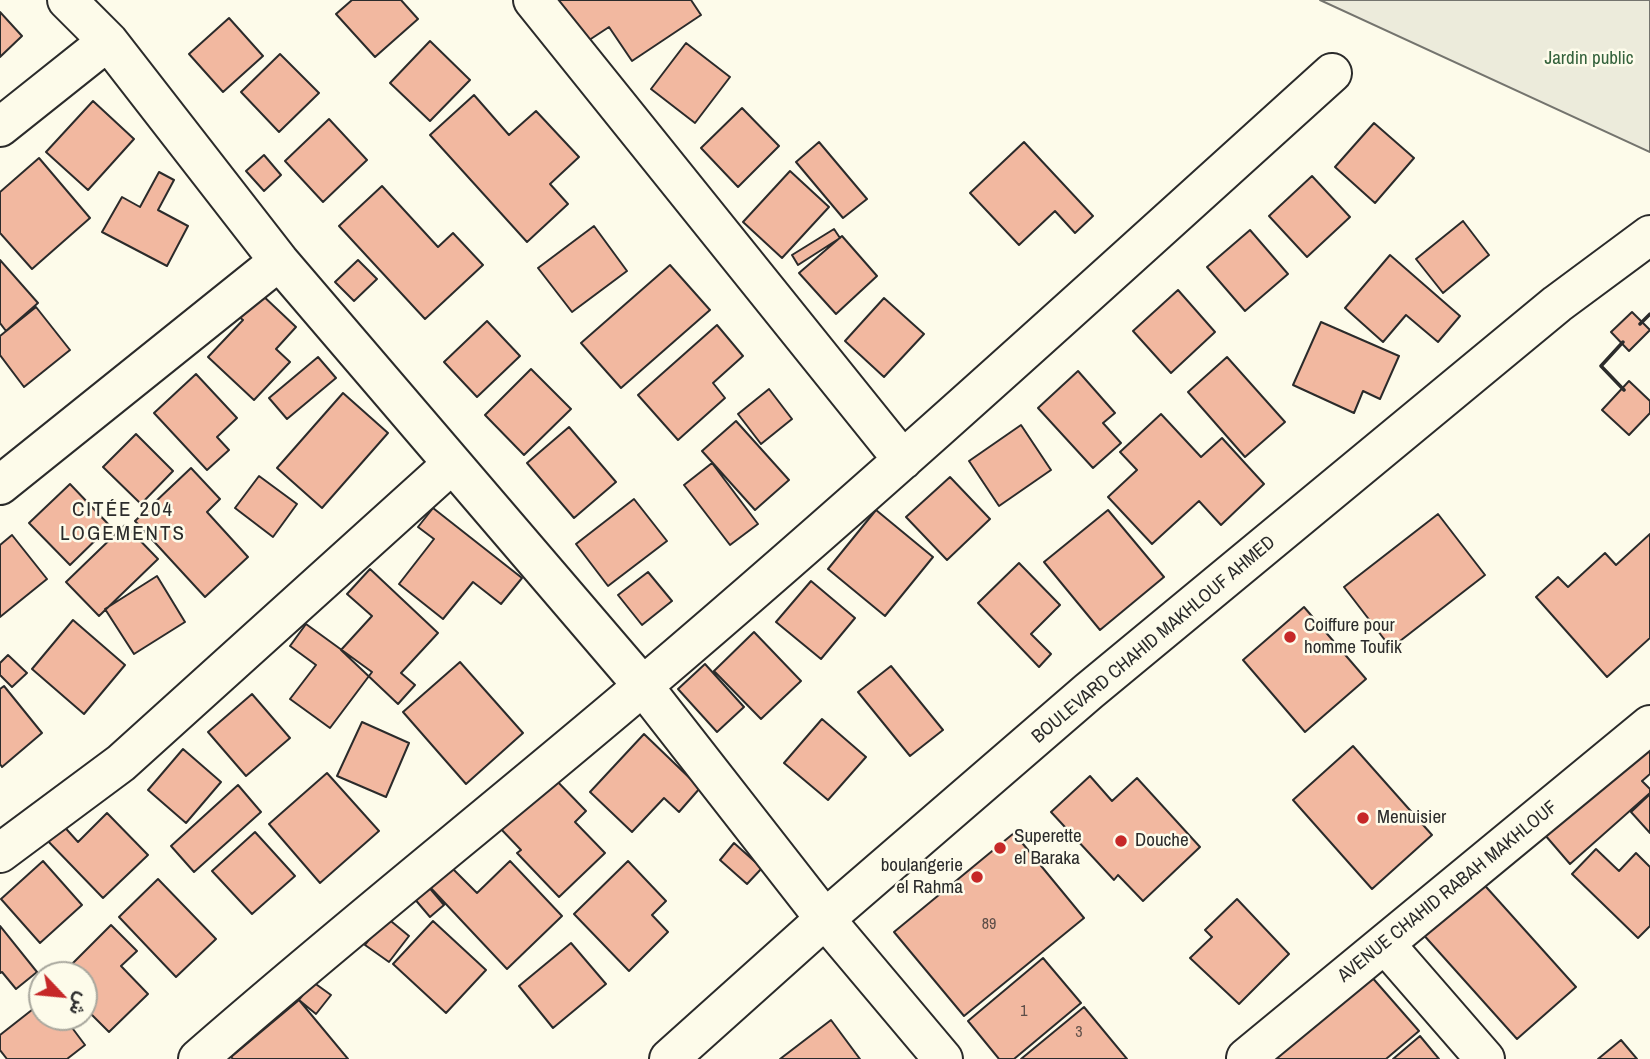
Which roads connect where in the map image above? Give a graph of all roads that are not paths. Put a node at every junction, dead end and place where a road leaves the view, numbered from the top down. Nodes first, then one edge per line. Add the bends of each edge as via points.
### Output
1 (67, 0) edge
2 (533, 0) edge
3 (108, 41) junction
4 (1332, 73) dead end
5 (0, 127) edge
6 (1650, 235) edge
7 (279, 261) junction
8 (903, 460) junction
9 (452, 464) junction
10 (0, 485) edge
11 (643, 686) junction
12 (1650, 725) edge
13 (0, 853) edge
14 (824, 919) junction
15 (1385, 944) junction
16 (1247, 1058) edge
17 (198, 1059) edge
18 (669, 1059) edge
19 (943, 1059) edge
20 (1485, 1059) edge

1 - 3 street
2 - 8 street
3 - 5 street
3 - 7 street
4 - 8 street
6 - 14 street, BOULEVARD CHAHID MAKHLOUF AHMED via 1557,304 1110,674
7 - 9 street
7 - 10 street
8 - 11 street
9 - 11 street
9 - 13 street via 121,763
11 - 14 street
11 - 17 street
12 - 15 street, AVENUE CHAHID RABAH MAKHLOUF
14 - 18 street, BOULEVARD CHAHID MAKHLOUF AHMED
14 - 19 street
15 - 16 street, AVENUE CHAHID RABAH MAKHLOUF
15 - 20 street

